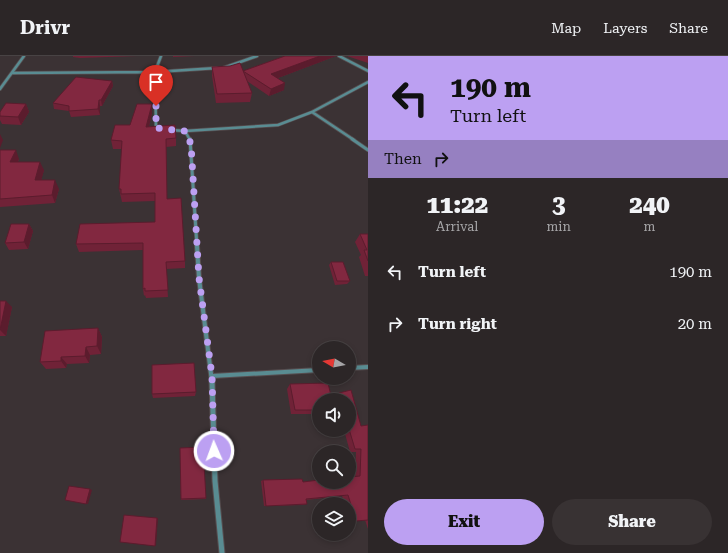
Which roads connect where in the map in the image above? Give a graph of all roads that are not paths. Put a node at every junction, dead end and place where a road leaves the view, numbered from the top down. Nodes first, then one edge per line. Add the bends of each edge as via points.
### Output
1 (24, 56) edge
2 (161, 56) edge
3 (257, 56) edge
4 (338, 56) edge
5 (368, 71) edge
6 (154, 72) junction
7 (12, 73) junction
8 (368, 82) edge
9 (0, 89) edge
10 (312, 112) junction
11 (162, 129) edge
12 (168, 129) edge
13 (185, 131) junction
14 (368, 150) edge
15 (368, 367) edge
16 (356, 368) edge
17 (312, 370) edge
18 (212, 376) junction
19 (222, 553) edge

1 - 7 street
2 - 6 street
3 - 6 street via 225,68
4 - 5 street
6 - 7 street
6 - 11 street via 156,128
7 - 9 street
8 - 10 street
10 - 13 street via 278,125
10 - 14 street
12 - 13 street
13 - 18 street via 191,144 199,278
15 - 16 street
17 - 18 street
18 - 19 street via 215,481

